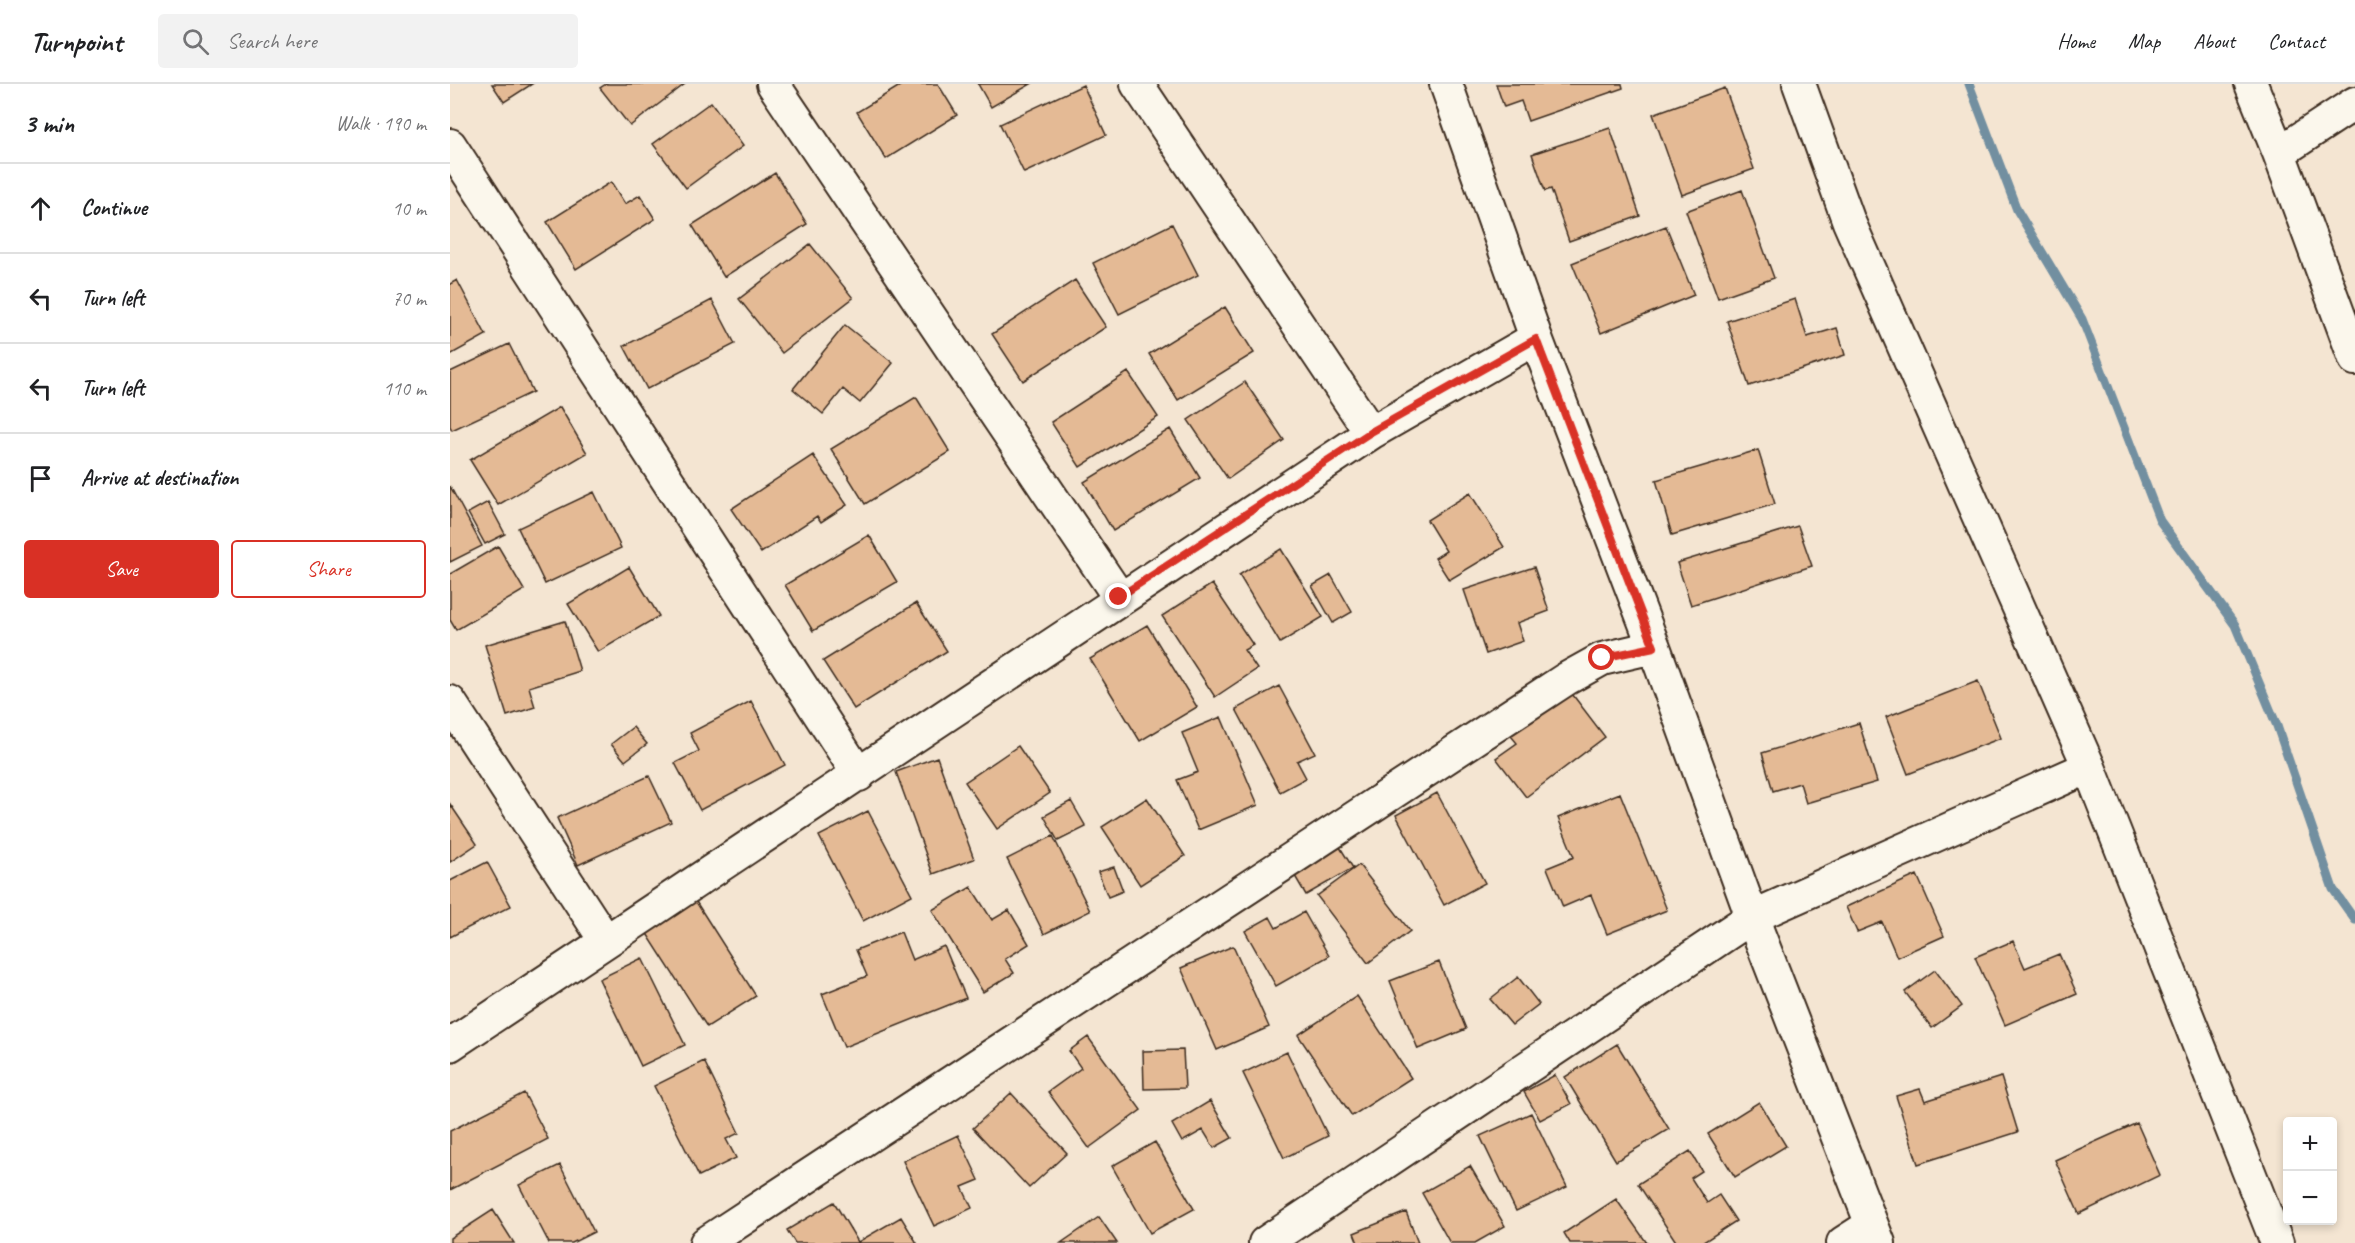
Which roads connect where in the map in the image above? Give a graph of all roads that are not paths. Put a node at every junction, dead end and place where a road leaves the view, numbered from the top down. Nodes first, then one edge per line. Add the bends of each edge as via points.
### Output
1 (773, 84) edge
2 (1137, 84) edge
3 (1446, 84) edge
4 (1799, 84) edge
5 (2251, 84) edge
6 (2355, 103) edge
7 (450, 145) edge
8 (2279, 153) junction
9 (1536, 339) junction
10 (2355, 358) edge
11 (1371, 432) junction
12 (1119, 597) junction
13 (1654, 647) junction
14 (450, 702) edge
15 (2089, 768) junction
16 (859, 775) junction
17 (1752, 917) junction
18 (605, 940) junction
19 (450, 1045) edge
20 (1875, 1234) edge
21 (706, 1243) edge
22 (1265, 1243) edge
23 (1843, 1243) edge
24 (2277, 1243) edge

1 - 12 street
2 - 11 street
3 - 9 street
4 - 15 street via 1849,222
5 - 8 street
6 - 8 street
7 - 16 street
8 - 10 street
9 - 11 street
9 - 13 street
11 - 12 street
12 - 16 street
13 - 17 street
13 - 21 street via 1602,658 1566,679
14 - 18 street
15 - 17 street
15 - 24 street
16 - 18 street
17 - 20 street
17 - 22 street
18 - 19 street
20 - 23 street

